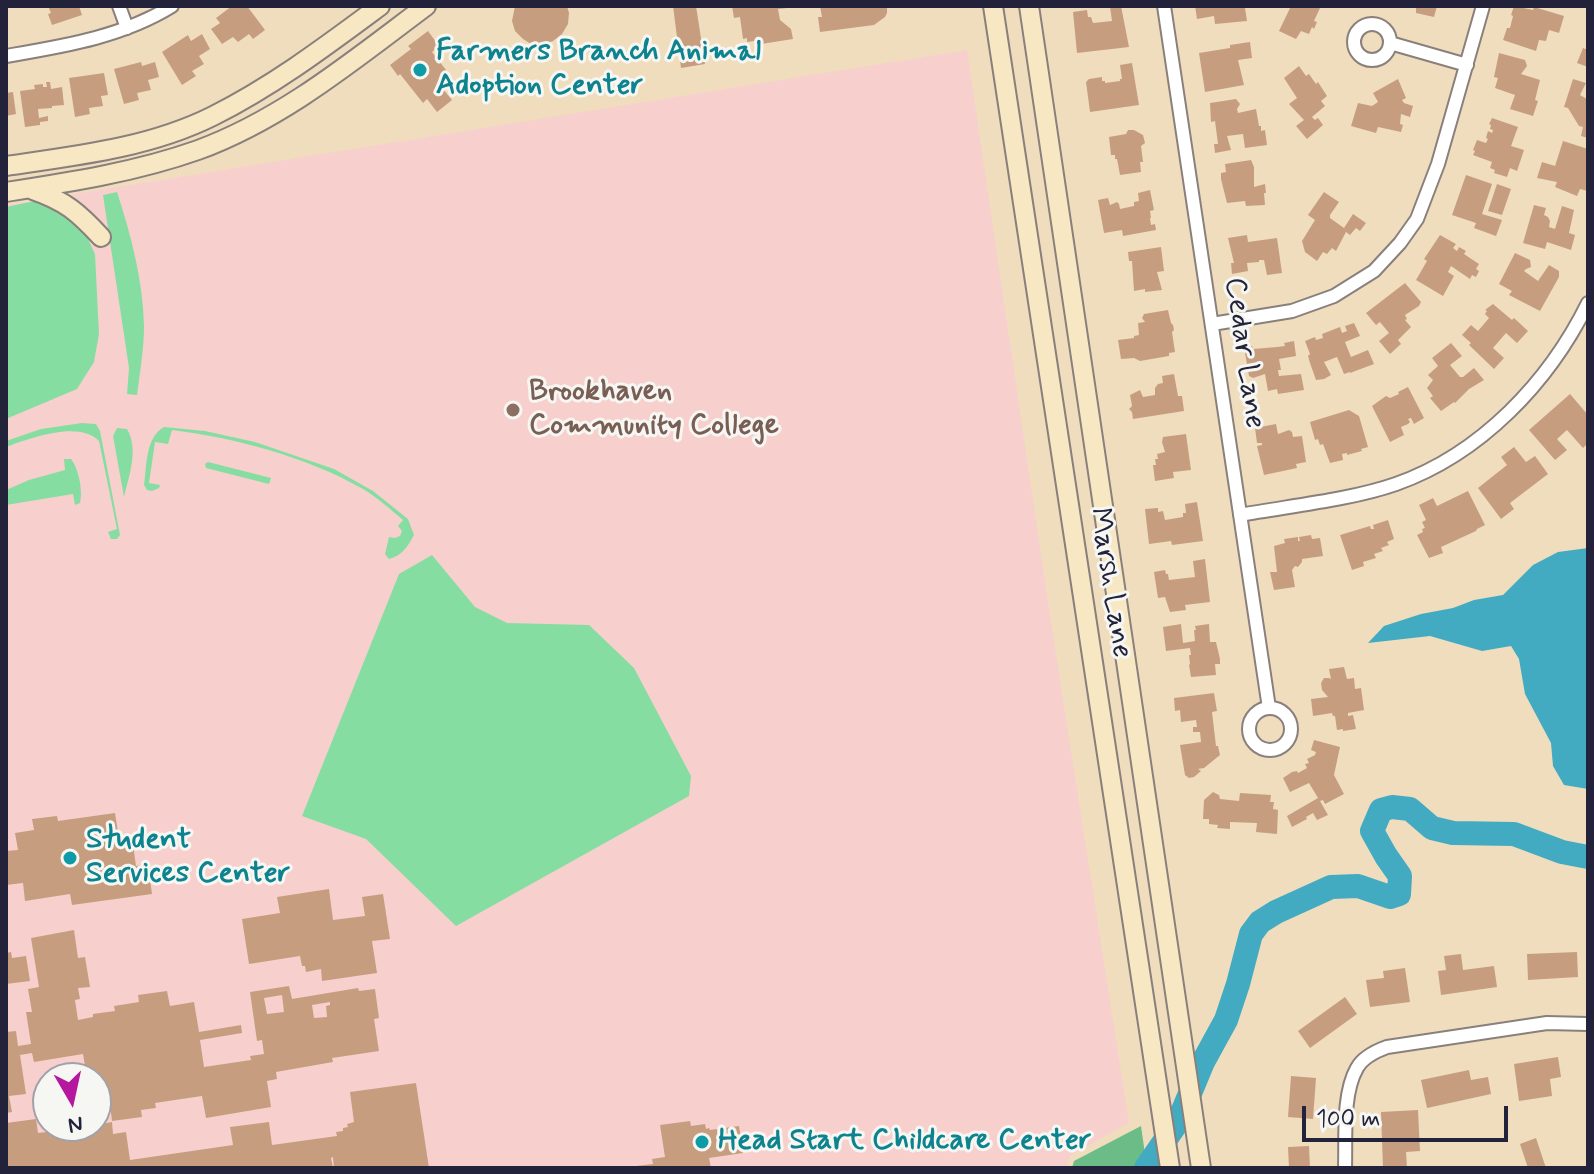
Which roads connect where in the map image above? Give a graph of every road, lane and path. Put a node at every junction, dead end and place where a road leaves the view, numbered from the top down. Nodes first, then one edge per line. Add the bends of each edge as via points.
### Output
1 (119, 6) edge
2 (172, 6) edge
3 (380, 6) edge
4 (426, 6) edge
5 (993, 6) edge
6 (1029, 6) edge
7 (1164, 6) edge
8 (1483, 6) edge
9 (127, 28) junction
10 (1390, 43) dead end
11 (6, 56) edge
12 (1467, 65) junction
13 (6, 166) edge
14 (30, 189) junction
15 (6, 192) edge
16 (101, 237) dead end
17 (1588, 303) edge
18 (1212, 324) junction
19 (1240, 515) junction
20 (1269, 708) dead end
21 (1588, 1024) edge
22 (1201, 1167) edge
23 (1170, 1168) edge
24 (1345, 1168) edge

1 - 9 street
2 - 9 street
3 - 13 main road via 304,63 201,121 145,141
4 - 14 main road via 317,86 236,134 151,164
5 - 23 main road, Marsh Lane
6 - 22 main road, Marsh Lane
7 - 18 street, Cedar Lane
8 - 12 street
9 - 11 street
10 - 12 street
12 - 18 street via 1417,219 1374,271 1334,296 1292,311
14 - 15 main road
14 - 16 main road via 70,207
17 - 19 street via 1573,333 1527,395 1444,463 1395,484
18 - 19 street, Cedar Lane
19 - 20 street, Cedar Lane
21 - 24 street via 1547,1023 1375,1052 1358,1066 1351,1083

